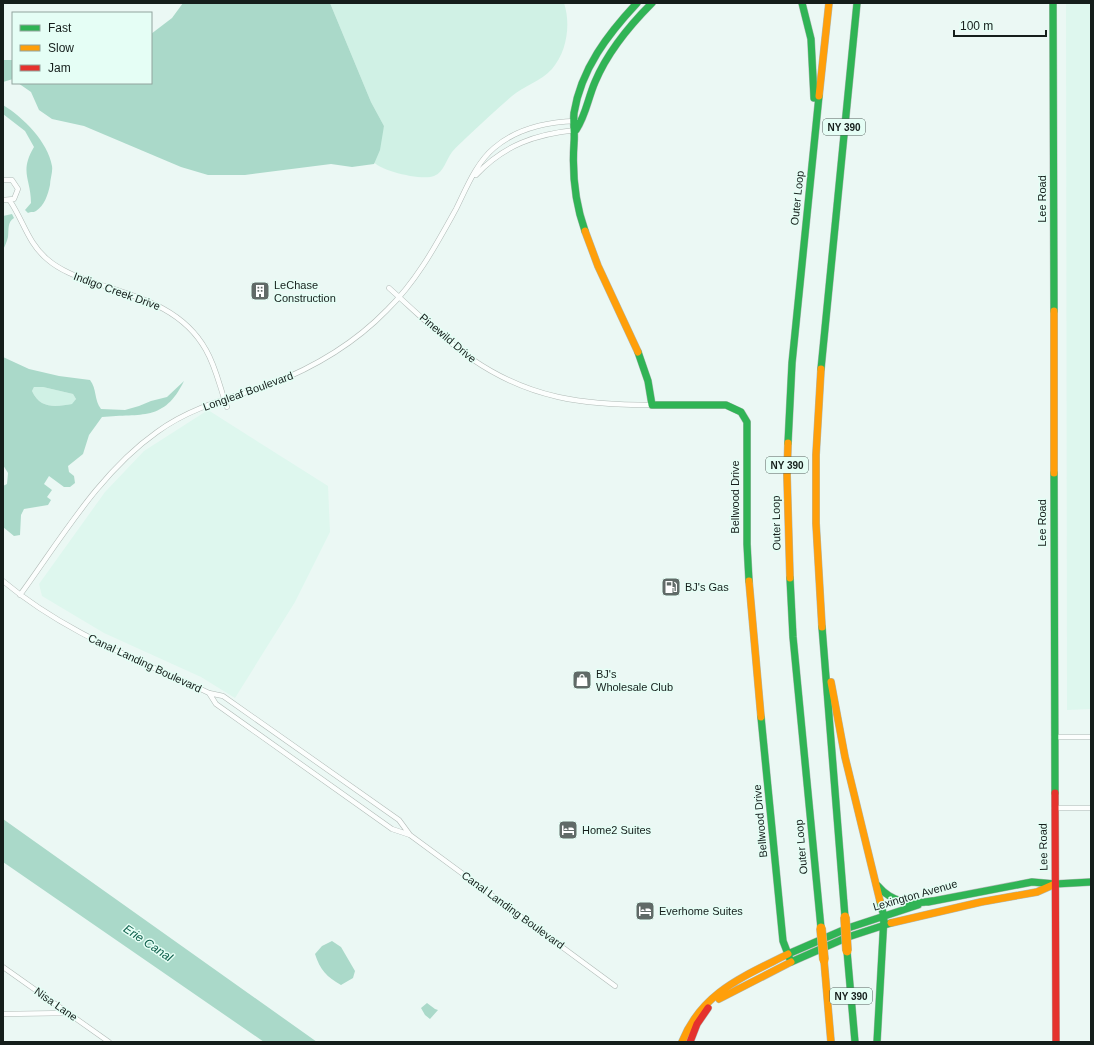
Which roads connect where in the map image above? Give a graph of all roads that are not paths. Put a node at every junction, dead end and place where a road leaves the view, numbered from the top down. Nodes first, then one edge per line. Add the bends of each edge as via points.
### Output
1 (637, 3) edge
2 (652, 3) edge
3 (802, 3) edge
4 (829, 3) edge
5 (857, 3) edge
6 (1053, 3) edge
7 (578, 121) junction
8 (576, 130) junction
9 (814, 146) junction
10 (3, 180) edge
11 (469, 184) junction
12 (3, 200) edge
13 (10, 201) junction
14 (389, 288) dead end
15 (399, 297) junction
16 (224, 398) junction
17 (652, 405) junction
18 (227, 407) dead end
19 (3, 580) edge
20 (20, 595) junction
21 (822, 634) junction
22 (209, 693) junction
23 (1054, 737) junction
24 (1091, 737) edge
25 (1054, 808) junction
26 (1091, 808) edge
27 (410, 835) junction
28 (876, 881) junction
29 (1091, 882) edge
30 (1055, 884) junction
31 (932, 901) junction
32 (884, 920) junction
33 (789, 958) junction
34 (3, 967) edge
35 (615, 986) dead end
36 (827, 993) junction
37 (68, 1013) junction
38 (3, 1014) edge
39 (108, 1042) edge
40 (682, 1042) edge
41 (690, 1042) edge
42 (825, 1042) edge
43 (831, 1042) edge
44 (855, 1042) edge
45 (877, 1042) edge
46 (1056, 1042) edge

1 - 7 main road via 614,29 595,58 579,95
2 - 7 main road via 629,26 610,53
3 - 9 main road via 812,50
4 - 9 main road, Outer Loop / NY 390
5 - 21 main road, NY 390 via 818,410 816,523
6 - 23 main road, Lee Road
7 - 8 main road
7 - 11 street, Longleaf Boulevard via 537,125 508,138 487,155
8 - 11 street, Longleaf Boulevard via 544,134 519,142 492,160
8 - 17 main road via 573,174 580,218 592,253 639,356
9 - 36 main road, Outer Loop / NY 390, bridge via 791,378 787,520 793,637
10 - 13 street via 12,180 17,186 16,196
11 - 15 street, Longleaf Boulevard via 428,259
12 - 13 street
13 - 16 street, Indigo Creek Drive via 20,214 27,236 57,267 164,308 198,338 207,351
14 - 15 street, Pinewild Drive
15 - 16 street, Longleaf Boulevard via 363,332 323,360 285,378
15 - 17 street, Pinewild Drive via 468,356 521,386 549,396 579,402
16 - 18 street, Indigo Creek Drive
16 - 20 street, Longleaf Boulevard via 157,431 132,451 105,479
17 - 33 main road, Bellwood Drive via 726,405 739,410 747,422 747,544 751,611 783,938
19 - 20 street, Canal Landing Boulevard
20 - 22 street, Canal Landing Boulevard via 113,651
21 - 28 main road via 845,757
21 - 44 main road, NY 390, bridge
22 - 27 street, Canal Landing Boulevard via 216,704 228,713 392,829
22 - 27 street, Canal Landing Boulevard via 223,696 399,820
23 - 24 street
23 - 25 main road, Lee Road
25 - 26 street
25 - 30 main road, Lee Road
27 - 35 street, Canal Landing Boulevard
28 - 31 main road via 883,892 895,900 911,903
28 - 32 main road
29 - 30 main road, Lexington Avenue
30 - 31 main road, Lexington Avenue via 1022,883
30 - 32 main road, Lexington Avenue via 1037,892
30 - 46 main road, Lee Road
31 - 32 main road, Lexington Avenue
32 - 33 main road, Lexington Avenue via 830,944
32 - 45 main road
33 - 40 main road via 736,982 707,1001 692,1018
33 - 41 main road via 717,1001 700,1018
34 - 37 street, Nisa Lane
36 - 42 main road
36 - 43 main road, Outer Loop / NY 390
37 - 38 street
37 - 39 street, Nisa Lane

